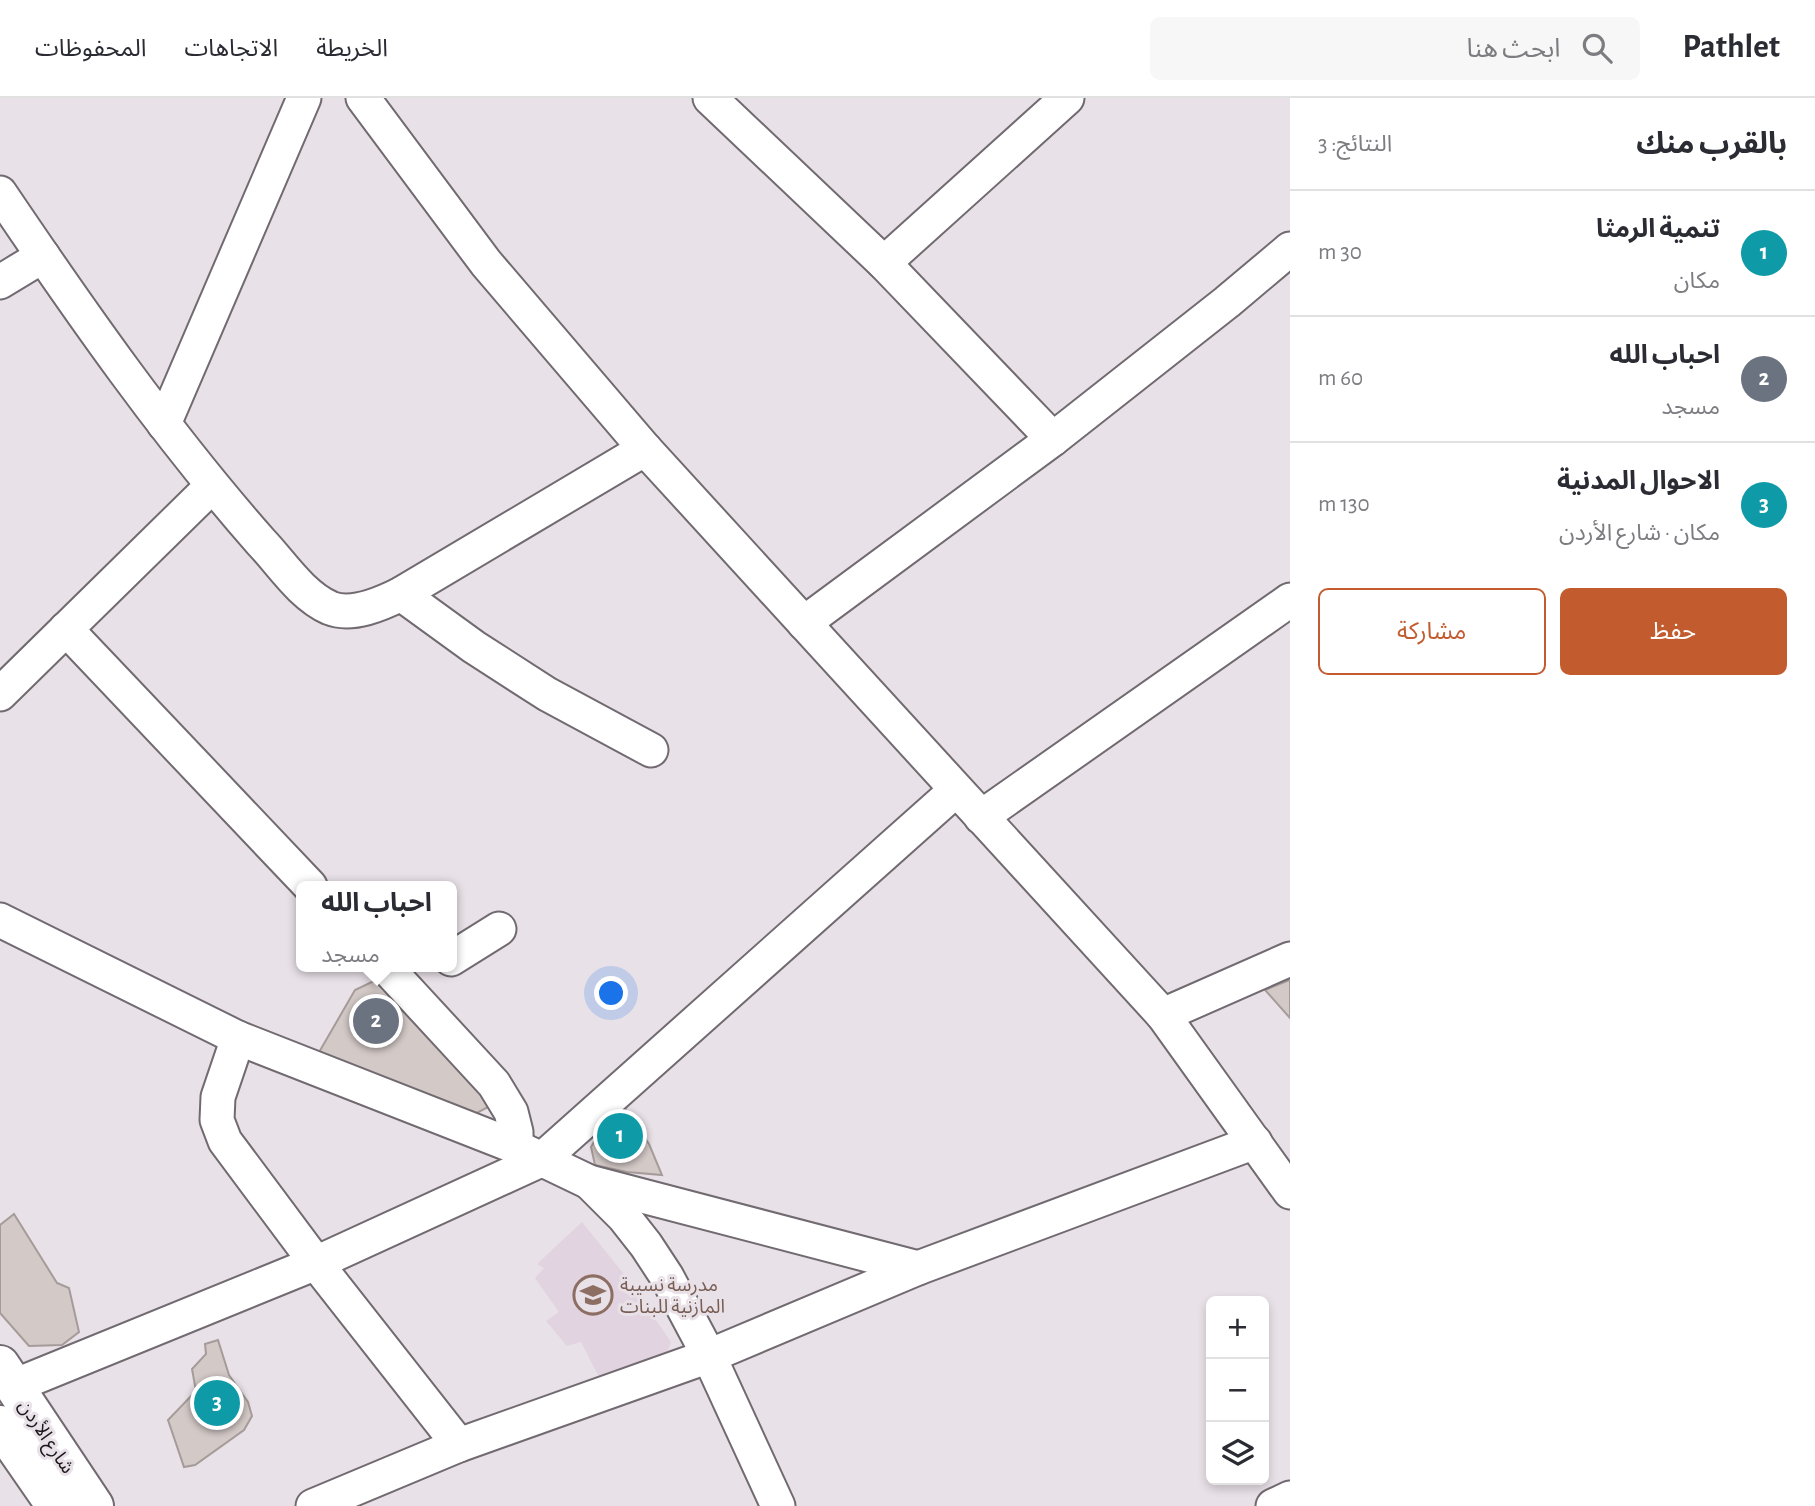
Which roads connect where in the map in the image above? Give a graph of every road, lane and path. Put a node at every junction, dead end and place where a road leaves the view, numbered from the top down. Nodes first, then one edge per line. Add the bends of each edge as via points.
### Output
1 (304, 98) edge
2 (363, 98) edge
3 (1067, 98) edge
4 (729, 105) edge
5 (0, 193) edge
6 (1290, 249) edge
7 (43, 256) junction
8 (884, 262) junction
9 (0, 282) edge
10 (164, 424) junction
11 (1053, 439) junction
12 (645, 449) junction
13 (212, 486) junction
14 (401, 594) junction
15 (1290, 600) edge
16 (804, 624) junction
17 (66, 629) junction
18 (0, 694) edge
19 (651, 750) dead end
20 (956, 790) junction
21 (981, 817) junction
22 (305, 881) edge
23 (0, 920) edge
24 (499, 929) dead end
25 (457, 955) edge
26 (1290, 959) edge
27 (418, 972) edge
28 (396, 977) edge
29 (1163, 1015) junction
30 (238, 1038) junction
31 (1270, 1150) edge
32 (528, 1153) junction
33 (589, 1182) junction
34 (1290, 1192) edge
35 (316, 1264) junction
36 (918, 1268) junction
37 (709, 1356) junction
38 (7, 1376) edge
39 (0, 1425) edge
40 (459, 1445) junction
41 (1290, 1498) edge
42 (55, 1506) edge
43 (94, 1506) edge
44 (313, 1506) edge
45 (778, 1506) edge
46 (1272, 1506) edge

1 - 10 street
2 - 12 street via 486,263
3 - 8 street
4 - 8 street
5 - 7 street
6 - 11 street
7 - 9 street
7 - 10 street
8 - 11 street
10 - 13 street
11 - 16 street
12 - 14 street
12 - 16 street
13 - 14 street via 310,597 332,609 348,611
13 - 17 street
14 - 19 street via 547,694
15 - 21 street
16 - 20 street
17 - 18 street
17 - 22 street
20 - 21 street
20 - 32 street
21 - 29 street
23 - 30 street
24 - 25 street
26 - 29 street
27 - 28 street
28 - 32 street via 494,1084
29 - 31 street
30 - 32 street
30 - 35 street via 218,1097 217,1119 225,1141
31 - 34 street
31 - 36 street
32 - 33 street
32 - 35 street
33 - 36 street
33 - 37 street via 646,1245
35 - 38 street
35 - 40 street
36 - 37 street
37 - 40 street
37 - 45 street
38 - 43 highway, شارع الأردن
39 - 42 highway, شارع الأردن
40 - 44 street
41 - 46 street

